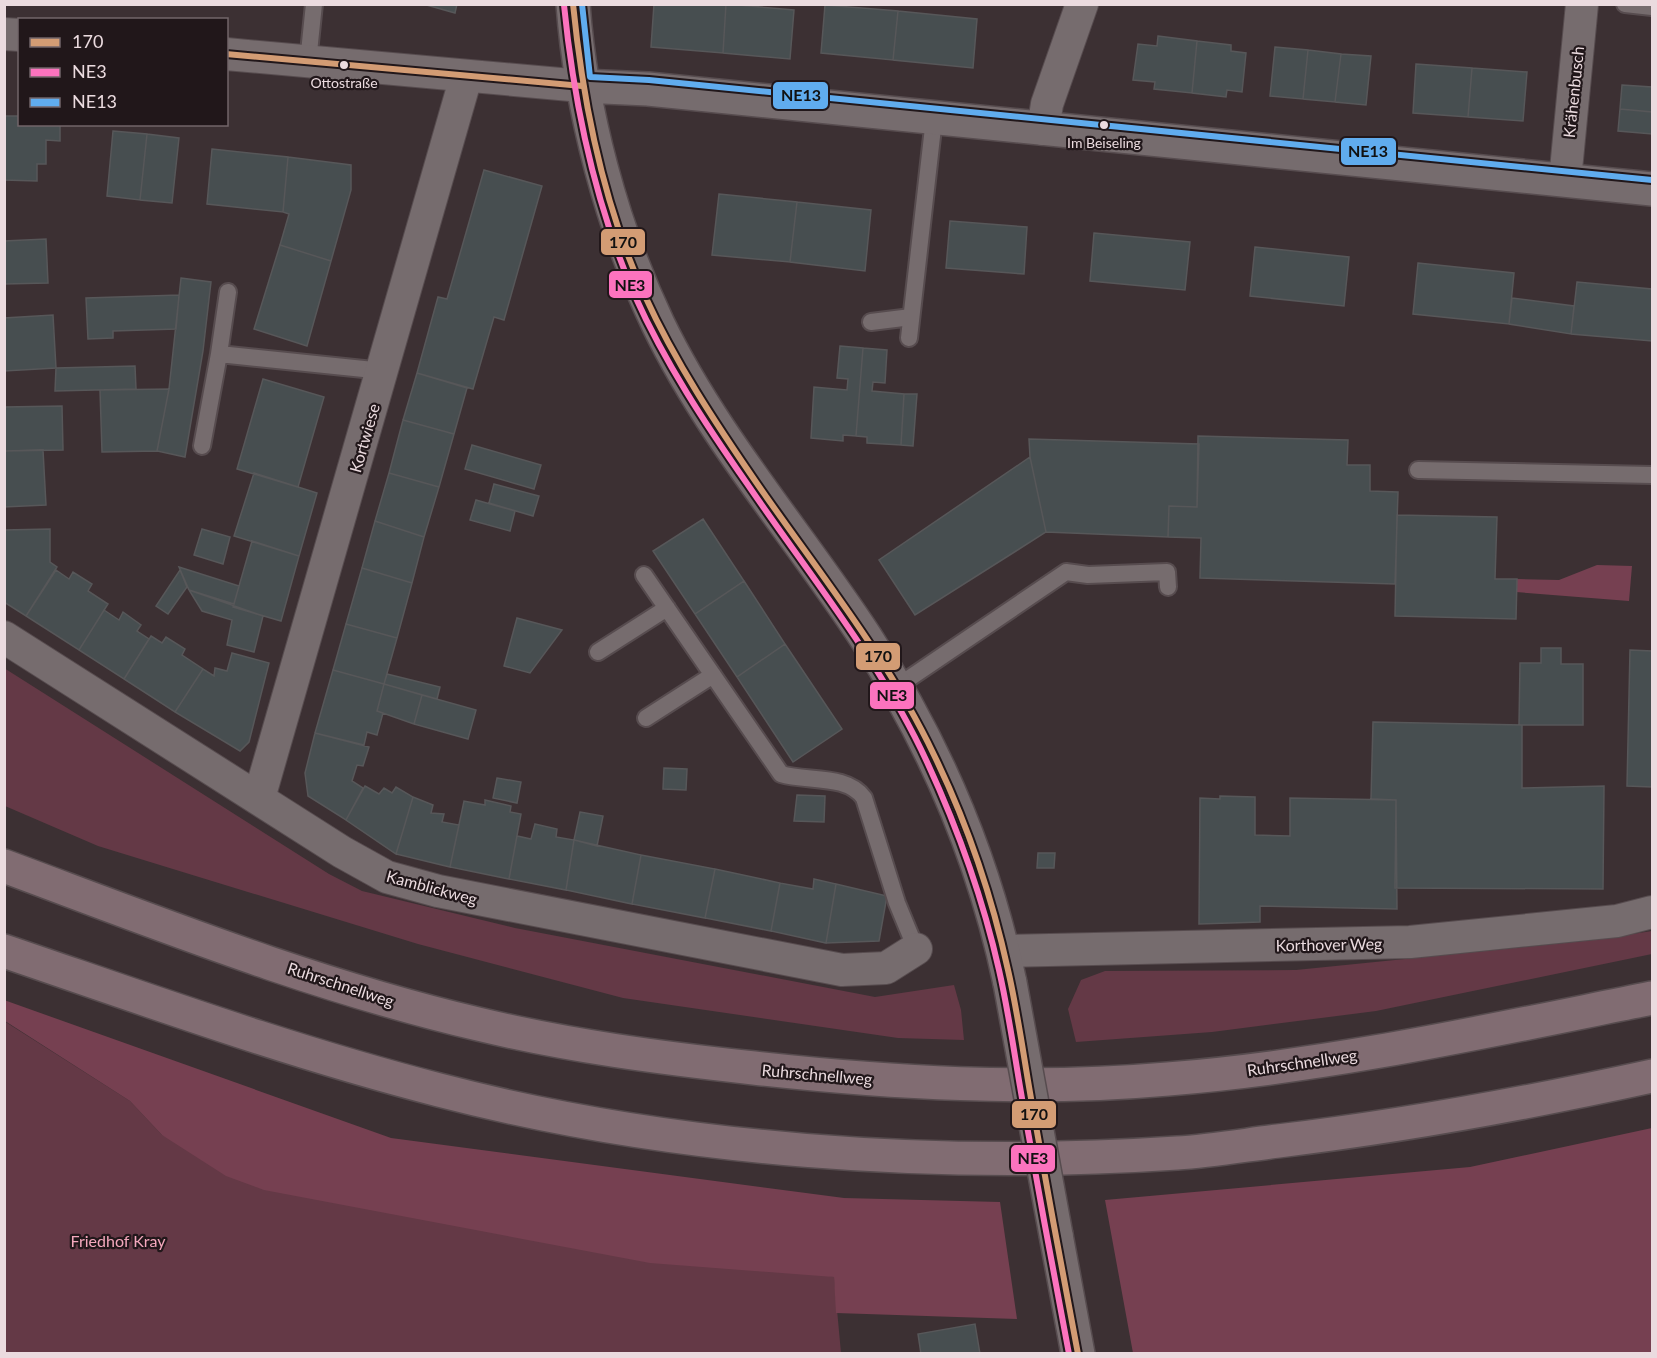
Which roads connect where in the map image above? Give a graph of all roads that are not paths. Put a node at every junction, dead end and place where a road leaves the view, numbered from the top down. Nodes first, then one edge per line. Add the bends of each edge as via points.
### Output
1 (314, 4) edge
2 (573, 4) edge
3 (1082, 4) edge
4 (1582, 4) edge
5 (1625, 4) edge
6 (1653, 7) edge
7 (228, 54) edge
8 (308, 62) junction
9 (466, 77) junction
10 (582, 86) junction
11 (933, 118) junction
12 (1043, 129) junction
13 (1565, 180) junction
14 (1653, 189) edge
15 (228, 292) dead end
16 (911, 317) junction
17 (871, 322) dead end
18 (909, 338) dead end
19 (219, 354) junction
20 (383, 371) junction
21 (202, 446) dead end
22 (1418, 470) dead end
23 (1653, 476) edge
24 (644, 575) dead end
25 (1168, 587) dead end
26 (667, 608) junction
27 (4, 637) edge
28 (598, 652) dead end
29 (713, 675) junction
30 (895, 688) junction
31 (646, 718) dead end
32 (259, 798) junction
33 (4, 866) edge
34 (1653, 912) edge
35 (916, 949) joint
36 (4, 951) edge
37 (1004, 951) junction
38 (1653, 998) edge
39 (1653, 1076) edge
40 (1078, 1353) edge

1 - 8 lane
2 - 10 main road
3 - 12 street via 1047,104
4 - 13 street, Krähenbusch
5 - 6 lane
7 - 8 street
8 - 9 street
9 - 10 street
9 - 20 street, Kortwiese
10 - 11 main road via 648,89
10 - 30 main road via 615,214 659,326 699,396 866,638
11 - 12 main road
11 - 16 lane
12 - 13 main road
13 - 14 main road
15 - 19 lane
16 - 17 lane
16 - 18 lane
19 - 20 lane
19 - 21 lane
20 - 32 street, Kortwiese
22 - 23 lane
24 - 26 lane
25 - 30 lane via 1167,572 1066,572
26 - 28 lane
26 - 29 lane
27 - 32 street, Kamblickweg
29 - 31 lane
29 - 35 lane via 781,774 858,789
30 - 37 main road via 945,779 970,841
32 - 35 street, Kamblickweg via 387,877 438,891 842,970 886,968
33 - 38 highway, Ruhrschnellweg via 373,996 476,1024 583,1047 829,1076 1066,1085 1170,1079 1336,1059
34 - 37 street, Korthover Weg via 1617,921 1410,942
36 - 39 highway via 270,1042 442,1091 591,1122 824,1152 1051,1159 1181,1153 1353,1132 1516,1106
37 - 40 main road, bridge

